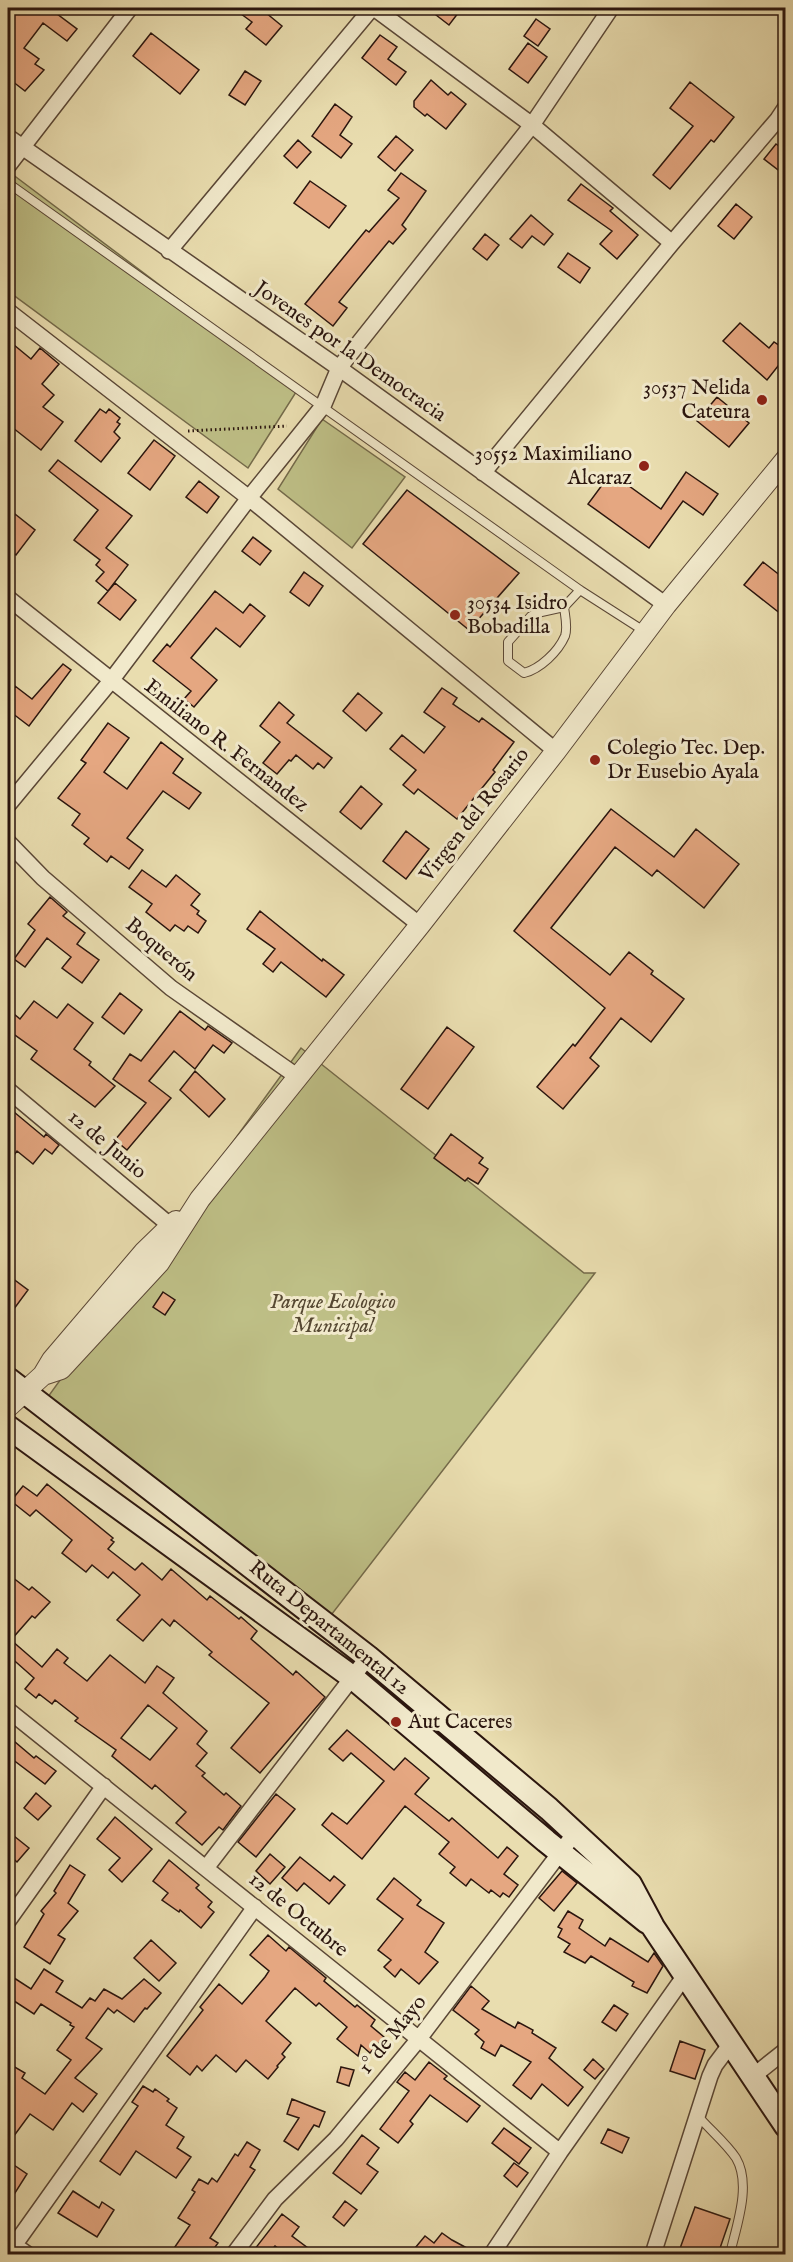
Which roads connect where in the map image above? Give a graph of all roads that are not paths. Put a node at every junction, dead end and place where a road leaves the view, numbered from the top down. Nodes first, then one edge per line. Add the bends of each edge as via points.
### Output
1 (130, 8) edge
2 (373, 8) edge
3 (611, 8) edge
4 (786, 106) edge
5 (532, 125) junction
6 (8, 137) edge
7 (22, 147) junction
8 (8, 166) edge
9 (8, 183) edge
10 (672, 243) junction
11 (169, 251) junction
12 (8, 311) edge
13 (339, 368) junction
14 (323, 406) junction
15 (786, 459) edge
16 (483, 473) junction
17 (249, 498) junction
18 (580, 590) junction
19 (8, 598) edge
20 (666, 604) junction
21 (564, 607) junction
22 (646, 632) junction
23 (110, 682) junction
24 (556, 751) junction
25 (8, 805) edge
26 (8, 842) edge
27 (420, 925) junction
28 (298, 1077) junction
29 (8, 1090) edge
30 (175, 1229) junction
31 (16, 1385) edge
32 (8, 1407) edge
33 (8, 1426) edge
34 (368, 1657) junction
35 (352, 1677) junction
36 (8, 1710) edge
37 (104, 1786) junction
38 (575, 1833) junction
39 (560, 1852) junction
40 (206, 1868) junction
41 (255, 1907) junction
42 (8, 1921) edge
43 (653, 1927) junction
44 (687, 1974) junction
45 (418, 2040) junction
46 (730, 2045) junction
47 (786, 2050) edge
48 (752, 2077) junction
49 (698, 2116) junction
50 (786, 2126) edge
51 (560, 2152) junction
52 (9, 2247) edge
53 (27, 2254) edge
54 (234, 2254) edge
55 (492, 2254) edge
56 (653, 2254) edge
57 (730, 2254) edge

1 - 7 street
2 - 5 street
2 - 11 street
3 - 5 street
4 - 10 street
5 - 10 street
5 - 13 street
6 - 7 street, Jovenes por la Democracia
7 - 8 street
7 - 11 street, Jovenes por la Democracia
9 - 14 lane
10 - 16 street
11 - 13 street, Jovenes por la Democracia
12 - 17 street
13 - 14 street
13 - 16 street, Jovenes por la Democracia
14 - 17 street
14 - 18 lane
15 - 20 street, Virgen del Rosario
16 - 20 street, Jovenes por la Democracia
17 - 23 street
17 - 24 street
18 - 21 lane
18 - 22 lane
19 - 23 street, Emiliano R. Fernandez
20 - 22 street, Virgen del Rosario
21 - 21 lane via 531,616 508,642 508,661 513,667 524,673 536,670 558,647 565,635
22 - 24 street, Virgen del Rosario
23 - 25 street
23 - 27 street, Emiliano R. Fernandez
24 - 27 street, Virgen del Rosario
26 - 28 street, Boquerón via 43,878 171,988
27 - 28 street, Virgen del Rosario
28 - 30 street, Virgen del Rosario
29 - 30 street, 12 de Junio
30 - 31 street, Virgen del Rosario via 159,1263 61,1369
31 - 32 street, Virgen del Rosario
31 - 34 main road, Ruta Departamental 12
33 - 35 main road, Ruta Departamental 12
34 - 35 street
34 - 38 main road, Ruta Departamental 12
35 - 39 main road, Ruta Departamental 12
35 - 40 street
36 - 37 street, 12 de Octubre
37 - 40 street, 12 de Octubre
37 - 42 street
38 - 39 street, 1° de Mayo
38 - 43 main road, Ruta Departamental 12 via 630,1884
39 - 43 main road, Ruta Departamental 12
39 - 45 street, 1° de Mayo
40 - 41 street, 12 de Octubre
41 - 45 street, 12 de Octubre
41 - 52 street
43 - 44 main road, Ruta Departamental 12
44 - 46 main road, Ruta Departamental 12
44 - 51 street
45 - 51 street, 12 de Octubre
45 - 54 street, 1° de Mayo via 336,2139 275,2199
46 - 48 main road, Ruta Departamental 12
46 - 49 street via 715,2065
47 - 48 street
48 - 50 main road, Ruta Departamental 12
49 - 56 street
49 - 57 lane via 740,2168 743,2185
51 - 55 street
52 - 53 street

